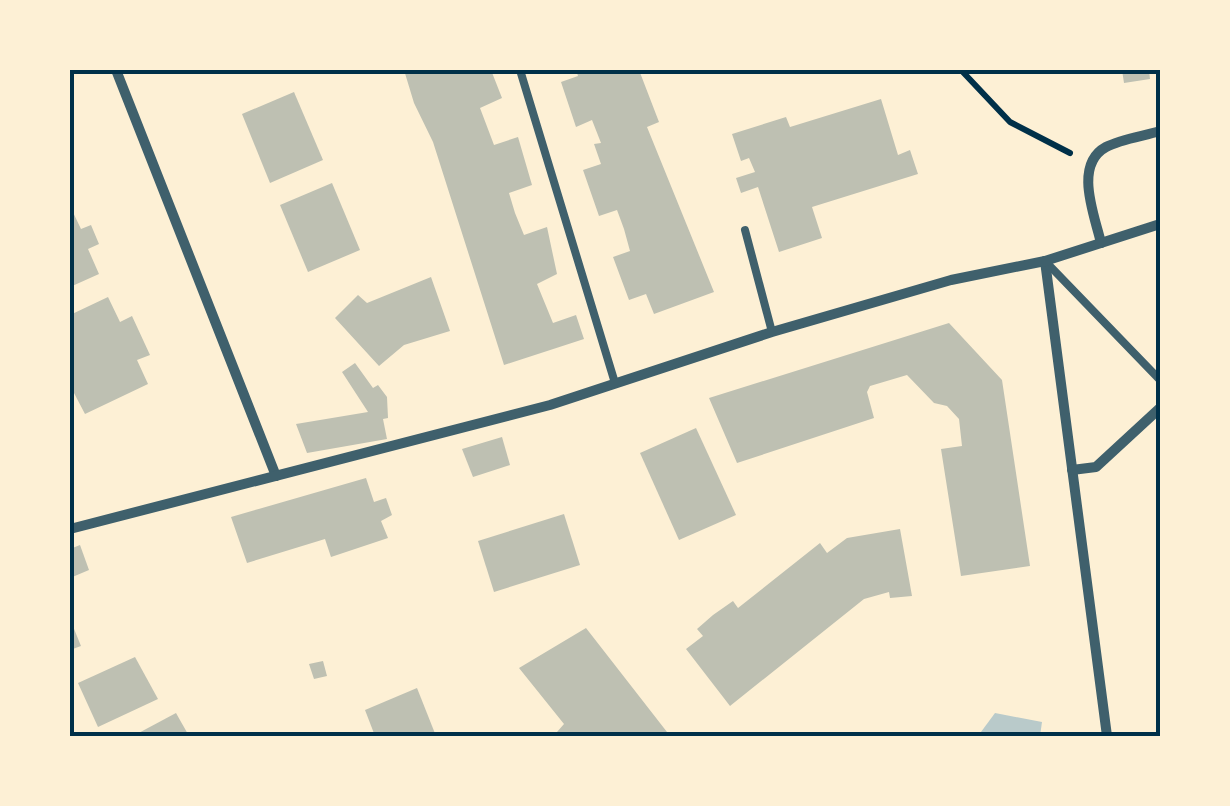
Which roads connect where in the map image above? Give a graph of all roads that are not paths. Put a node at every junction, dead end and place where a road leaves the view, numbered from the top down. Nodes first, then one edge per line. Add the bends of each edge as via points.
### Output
1 (116, 70) edge
2 (520, 70) edge
3 (1160, 132) edge
4 (1160, 224) edge
5 (745, 230) dead end
6 (1101, 243) junction
7 (1045, 260) junction
8 (772, 332) junction
9 (1160, 380) edge
10 (615, 383) junction
11 (1160, 408) edge
12 (1072, 470) junction
13 (276, 476) junction
14 (70, 529) edge
15 (1107, 736) edge

1 - 13 street
2 - 10 lane
3 - 6 street via 1106,147 1092,164 1087,183
4 - 6 street
5 - 8 lane
6 - 7 street
7 - 8 street
7 - 9 lane
7 - 12 street
8 - 10 street
10 - 13 street
11 - 12 street via 1096,467
12 - 15 street
13 - 14 street

